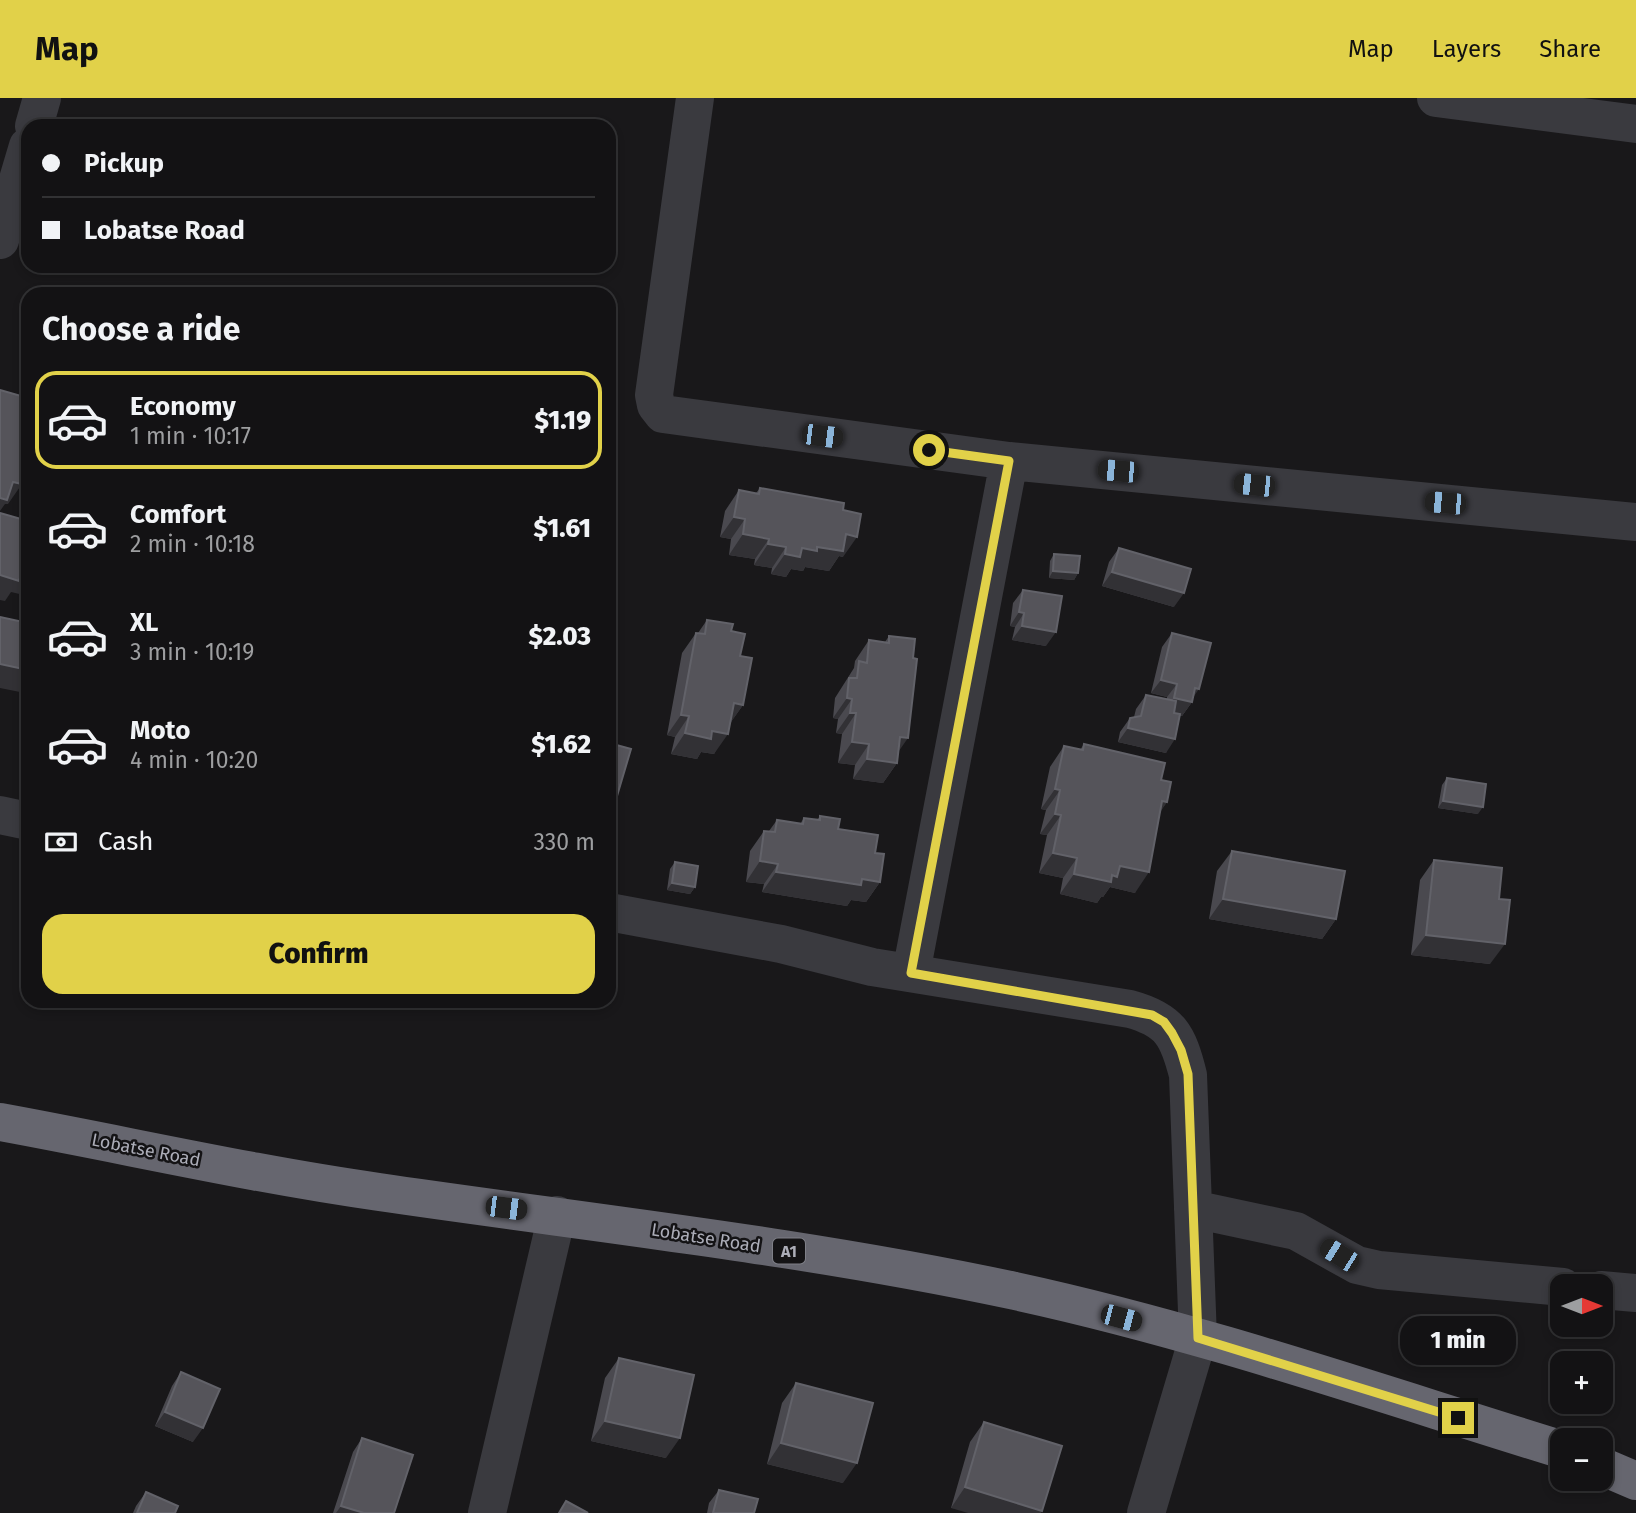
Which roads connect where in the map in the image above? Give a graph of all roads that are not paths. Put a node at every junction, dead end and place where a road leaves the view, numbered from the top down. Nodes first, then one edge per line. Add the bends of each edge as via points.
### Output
1 (42, 98) edge
2 (695, 98) edge
3 (1436, 98) edge
4 (36, 119) edge
5 (1636, 124) edge
6 (21, 170) edge
7 (0, 240) edge
8 (1009, 461) junction
9 (1636, 522) edge
10 (0, 815) edge
11 (21, 820) edge
12 (21, 824) edge
13 (0, 829) edge
14 (616, 913) edge
15 (911, 973) junction
16 (0, 1122) edge
17 (1192, 1209) junction
18 (557, 1215) junction
19 (1550, 1286) edge
20 (1614, 1291) edge
21 (1636, 1293) edge
22 (1198, 1338) junction
23 (1550, 1446) edge
24 (1613, 1456) edge
25 (1636, 1457) edge
26 (1613, 1471) edge
27 (1636, 1481) edge
28 (486, 1513) edge
29 (1146, 1513) edge

1 - 4 street
2 - 8 street via 654,395 663,414
3 - 5 street
6 - 7 street
8 - 9 street
8 - 15 street
10 - 11 street
12 - 13 street
14 - 15 street
15 - 17 street via 1129,1009 1164,1022 1181,1050 1188,1074
16 - 18 highway, Lobatse Road / A1 via 259,1173
17 - 19 street via 1296,1231 1357,1265 1380,1270
17 - 22 street
18 - 22 highway, Lobatse Road / A1 via 916,1271
18 - 28 street
20 - 21 street
22 - 23 highway, Lobatse Road / A1
22 - 29 street
24 - 25 highway
26 - 27 highway

